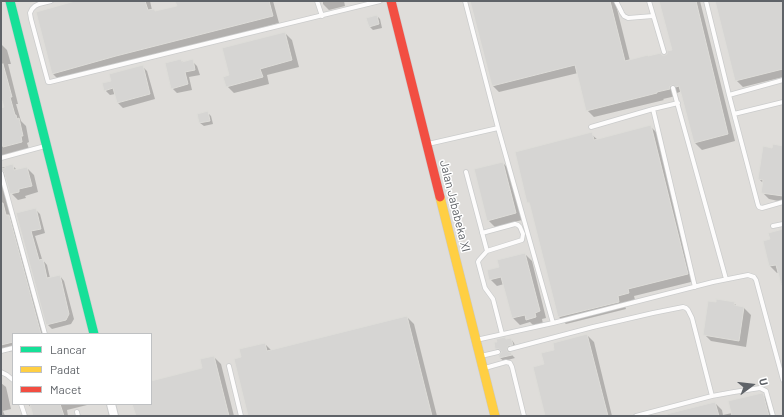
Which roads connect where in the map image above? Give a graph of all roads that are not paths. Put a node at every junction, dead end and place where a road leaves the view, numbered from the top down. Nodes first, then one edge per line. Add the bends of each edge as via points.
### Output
1 (10, 1) edge
2 (51, 1) edge
3 (317, 1) edge
4 (380, 1) edge
5 (391, 1) edge
6 (465, 1) edge
7 (616, 1) edge
8 (649, 1) edge
9 (706, 1) edge
10 (364, 3) edge
11 (322, 16) junction
12 (654, 16) junction
13 (664, 52) dead end
14 (783, 80) edge
15 (673, 88) dead end
16 (729, 94) junction
17 (783, 102) edge
18 (678, 104) junction
19 (653, 109) junction
20 (734, 114) junction
21 (591, 127) dead end
22 (498, 128) junction
23 (427, 144) junction
24 (46, 146) junction
25 (1, 158) edge
26 (466, 172) dead end
27 (1, 173) edge
28 (783, 202) edge
29 (783, 224) edge
30 (773, 226) dead end
31 (482, 233) junction
32 (486, 251) junction
33 (726, 279) junction
34 (695, 287) junction
35 (553, 323) junction
36 (45, 333) edge
37 (94, 333) edge
38 (502, 334) junction
39 (476, 340) junction
40 (12, 348) edge
41 (510, 349) dead end
42 (1, 351) edge
43 (498, 352) dead end
44 (480, 356) junction
45 (229, 366) dead end
46 (483, 368) junction
47 (1, 372) edge
48 (12, 379) edge
49 (783, 380) edge
50 (712, 396) junction
51 (21, 405) edge
52 (111, 405) edge
53 (25, 416) edge
54 (114, 416) edge
55 (241, 416) edge
56 (495, 416) edge
57 (524, 416) edge
58 (636, 416) edge
59 (773, 416) edge

1 - 24 street
2 - 11 lane via 35,6 30,13 48,82
3 - 11 lane
4 - 10 lane
5 - 23 street, Jalan Jababeka XI
6 - 22 lane
7 - 12 lane via 624,16 628,18
8 - 12 lane
9 - 16 lane
10 - 11 lane
12 - 13 lane
14 - 16 lane
15 - 18 lane
16 - 20 lane
17 - 20 lane
18 - 19 lane
18 - 33 lane
19 - 21 lane
19 - 34 lane
20 - 28 lane via 758,205 762,208
22 - 23 lane
22 - 35 lane
23 - 39 street, Jalan Jababeka XI
24 - 25 lane
24 - 37 street
26 - 31 lane
27 - 36 lane
29 - 30 lane
31 - 32 lane
31 - 32 lane via 515,224 520,227 523,234 522,240
32 - 38 lane via 478,262 485,288 493,299
33 - 34 lane
33 - 49 lane via 748,275 756,280
34 - 35 lane
35 - 38 lane
38 - 39 lane
39 - 44 street, Jalan Jababeka XI
40 - 42 lane
41 - 50 lane via 683,307 692,318
43 - 44 lane
44 - 46 street, Jalan Jababeka XI
45 - 55 lane
46 - 56 street, Jalan Jababeka XI
46 - 57 lane via 510,363
47 - 48 lane
50 - 58 lane
50 - 59 lane via 764,389
51 - 53 lane
52 - 54 street

